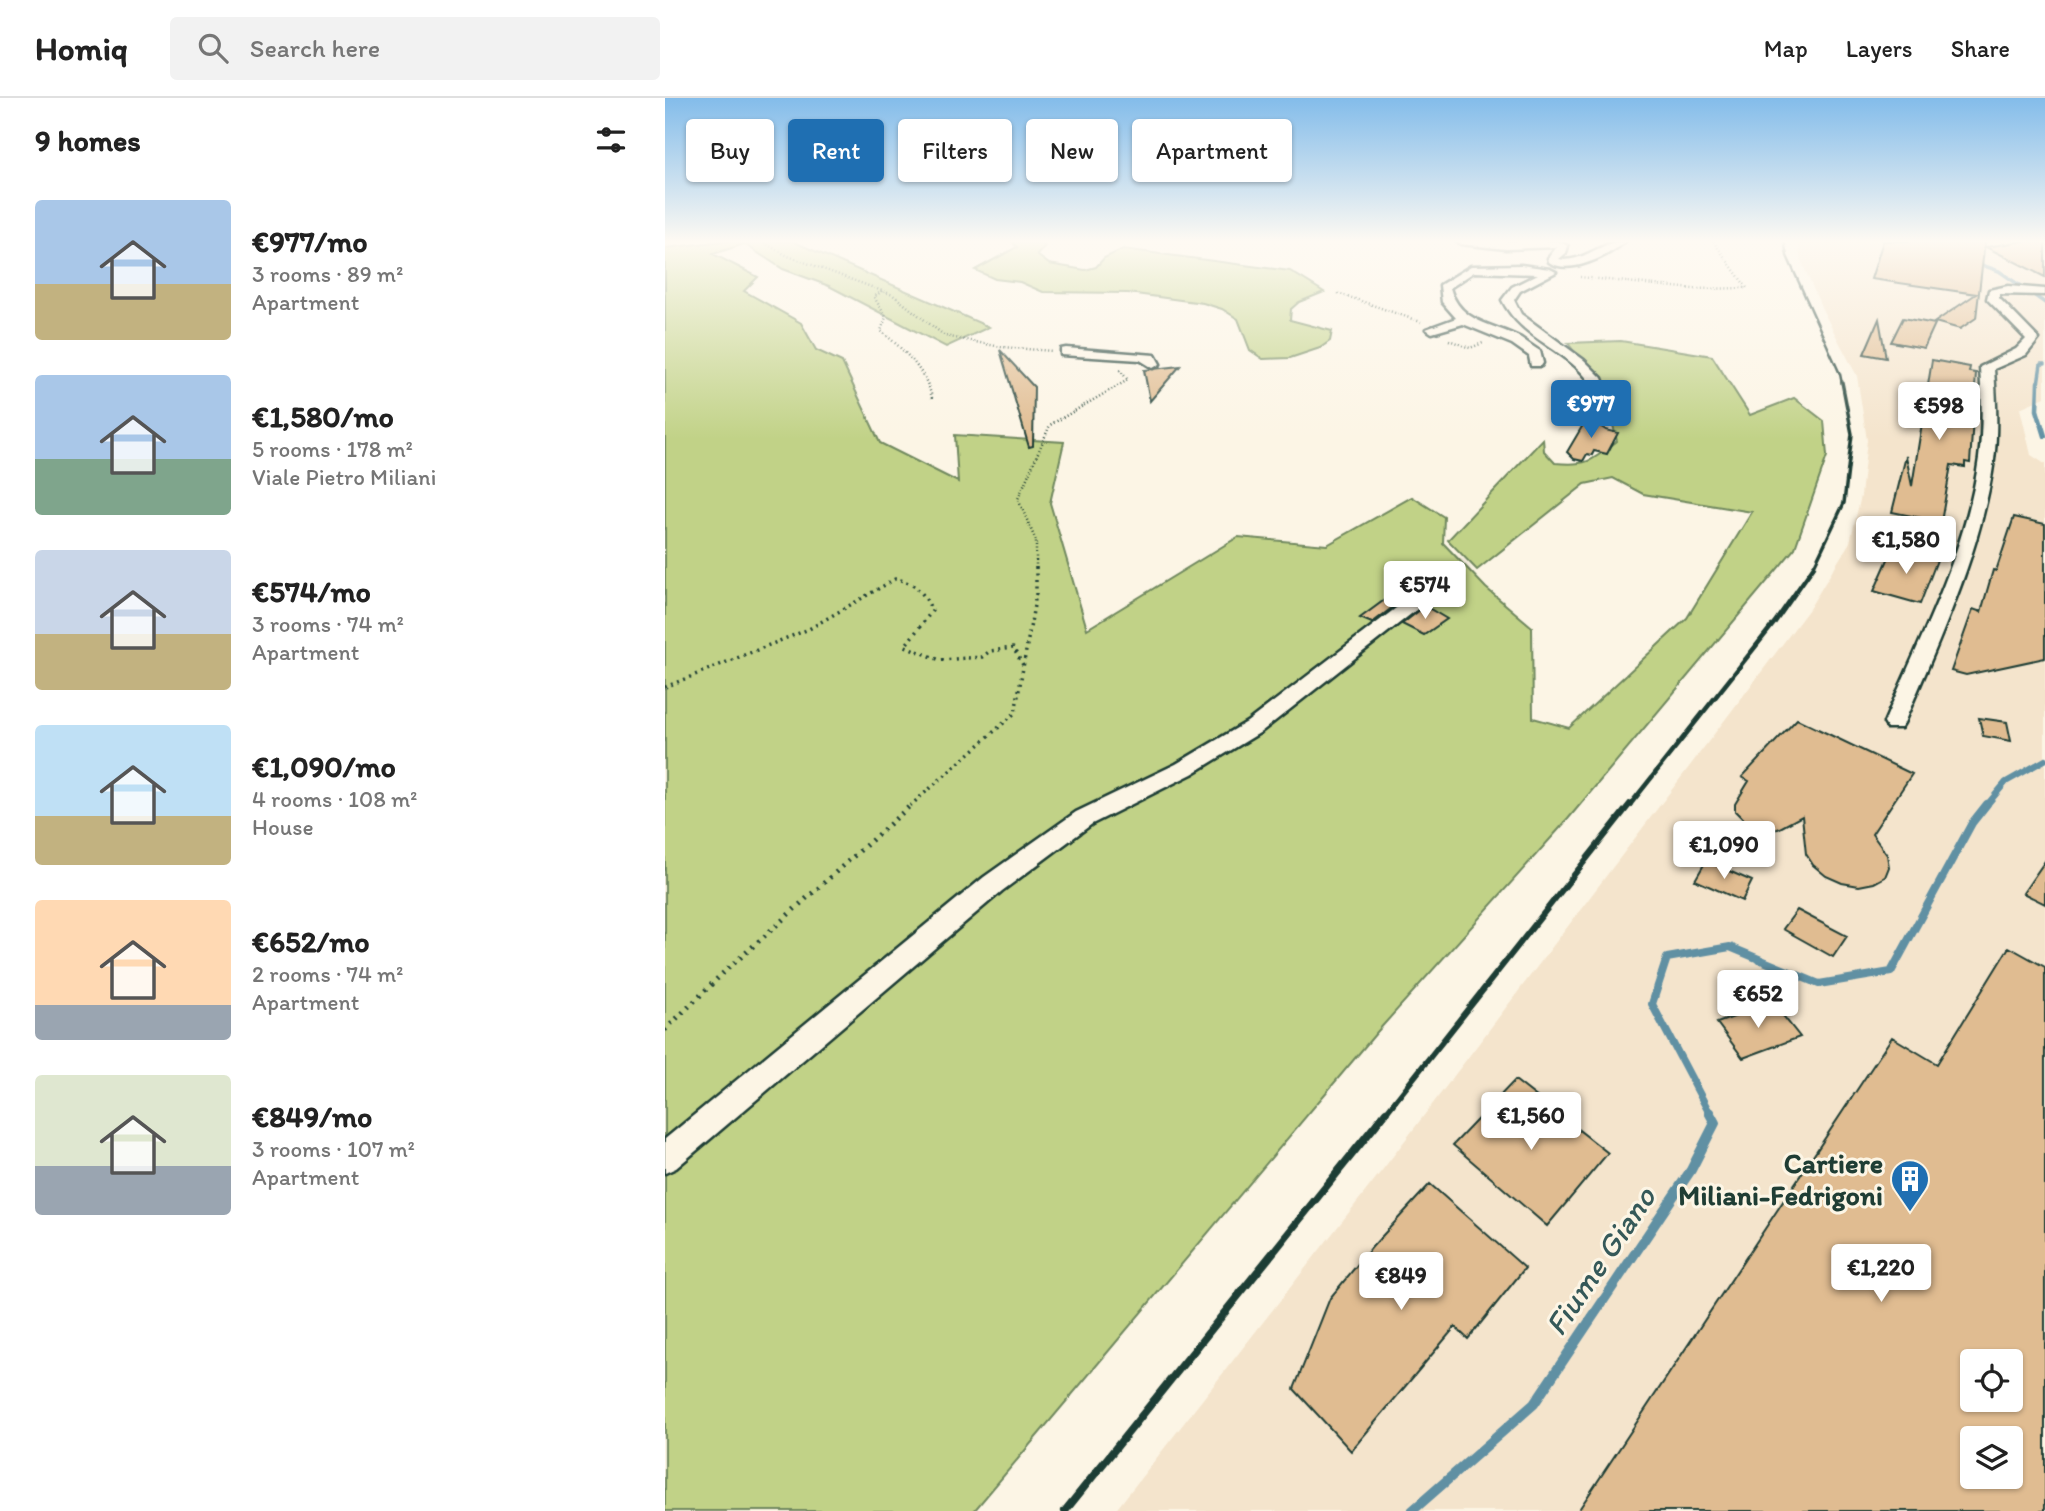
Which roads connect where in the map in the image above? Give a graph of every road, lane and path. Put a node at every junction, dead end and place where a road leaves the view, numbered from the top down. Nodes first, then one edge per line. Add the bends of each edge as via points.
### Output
1 (883, 307) edge
2 (908, 307) edge
3 (1452, 307) edge
4 (1511, 307) edge
5 (2001, 307) edge
6 (1464, 320) junction
7 (1433, 330) dead end
8 (1066, 352) joint
9 (1536, 363) dead end
10 (1153, 364) dead end
11 (1115, 365) dead end
12 (932, 398) dead end
13 (1604, 419) dead end
14 (1419, 599) dead end
15 (1023, 665) junction
16 (665, 687) edge
17 (1894, 723) dead end
18 (665, 1030) edge
19 (665, 1158) edge

1 - 12 path via 887,321 881,331 905,351
2 - 8 path via 945,336 1001,347
3 - 6 street
4 - 13 street via 1516,316 1597,382
5 - 17 street via 2033,339 2021,352 1987,368 1992,400 1971,534
6 - 7 street
6 - 9 street via 1515,341 1535,354
8 - 10 street via 1140,356 1150,358
11 - 15 path via 1128,380 1050,425 1019,499 1036,541 1036,594
14 - 19 street via 1254,727 1184,769 1084,818 993,884
15 - 16 path via 1013,649 940,660 905,646 932,611 917,584 895,579 809,629
15 - 18 path via 1015,713

